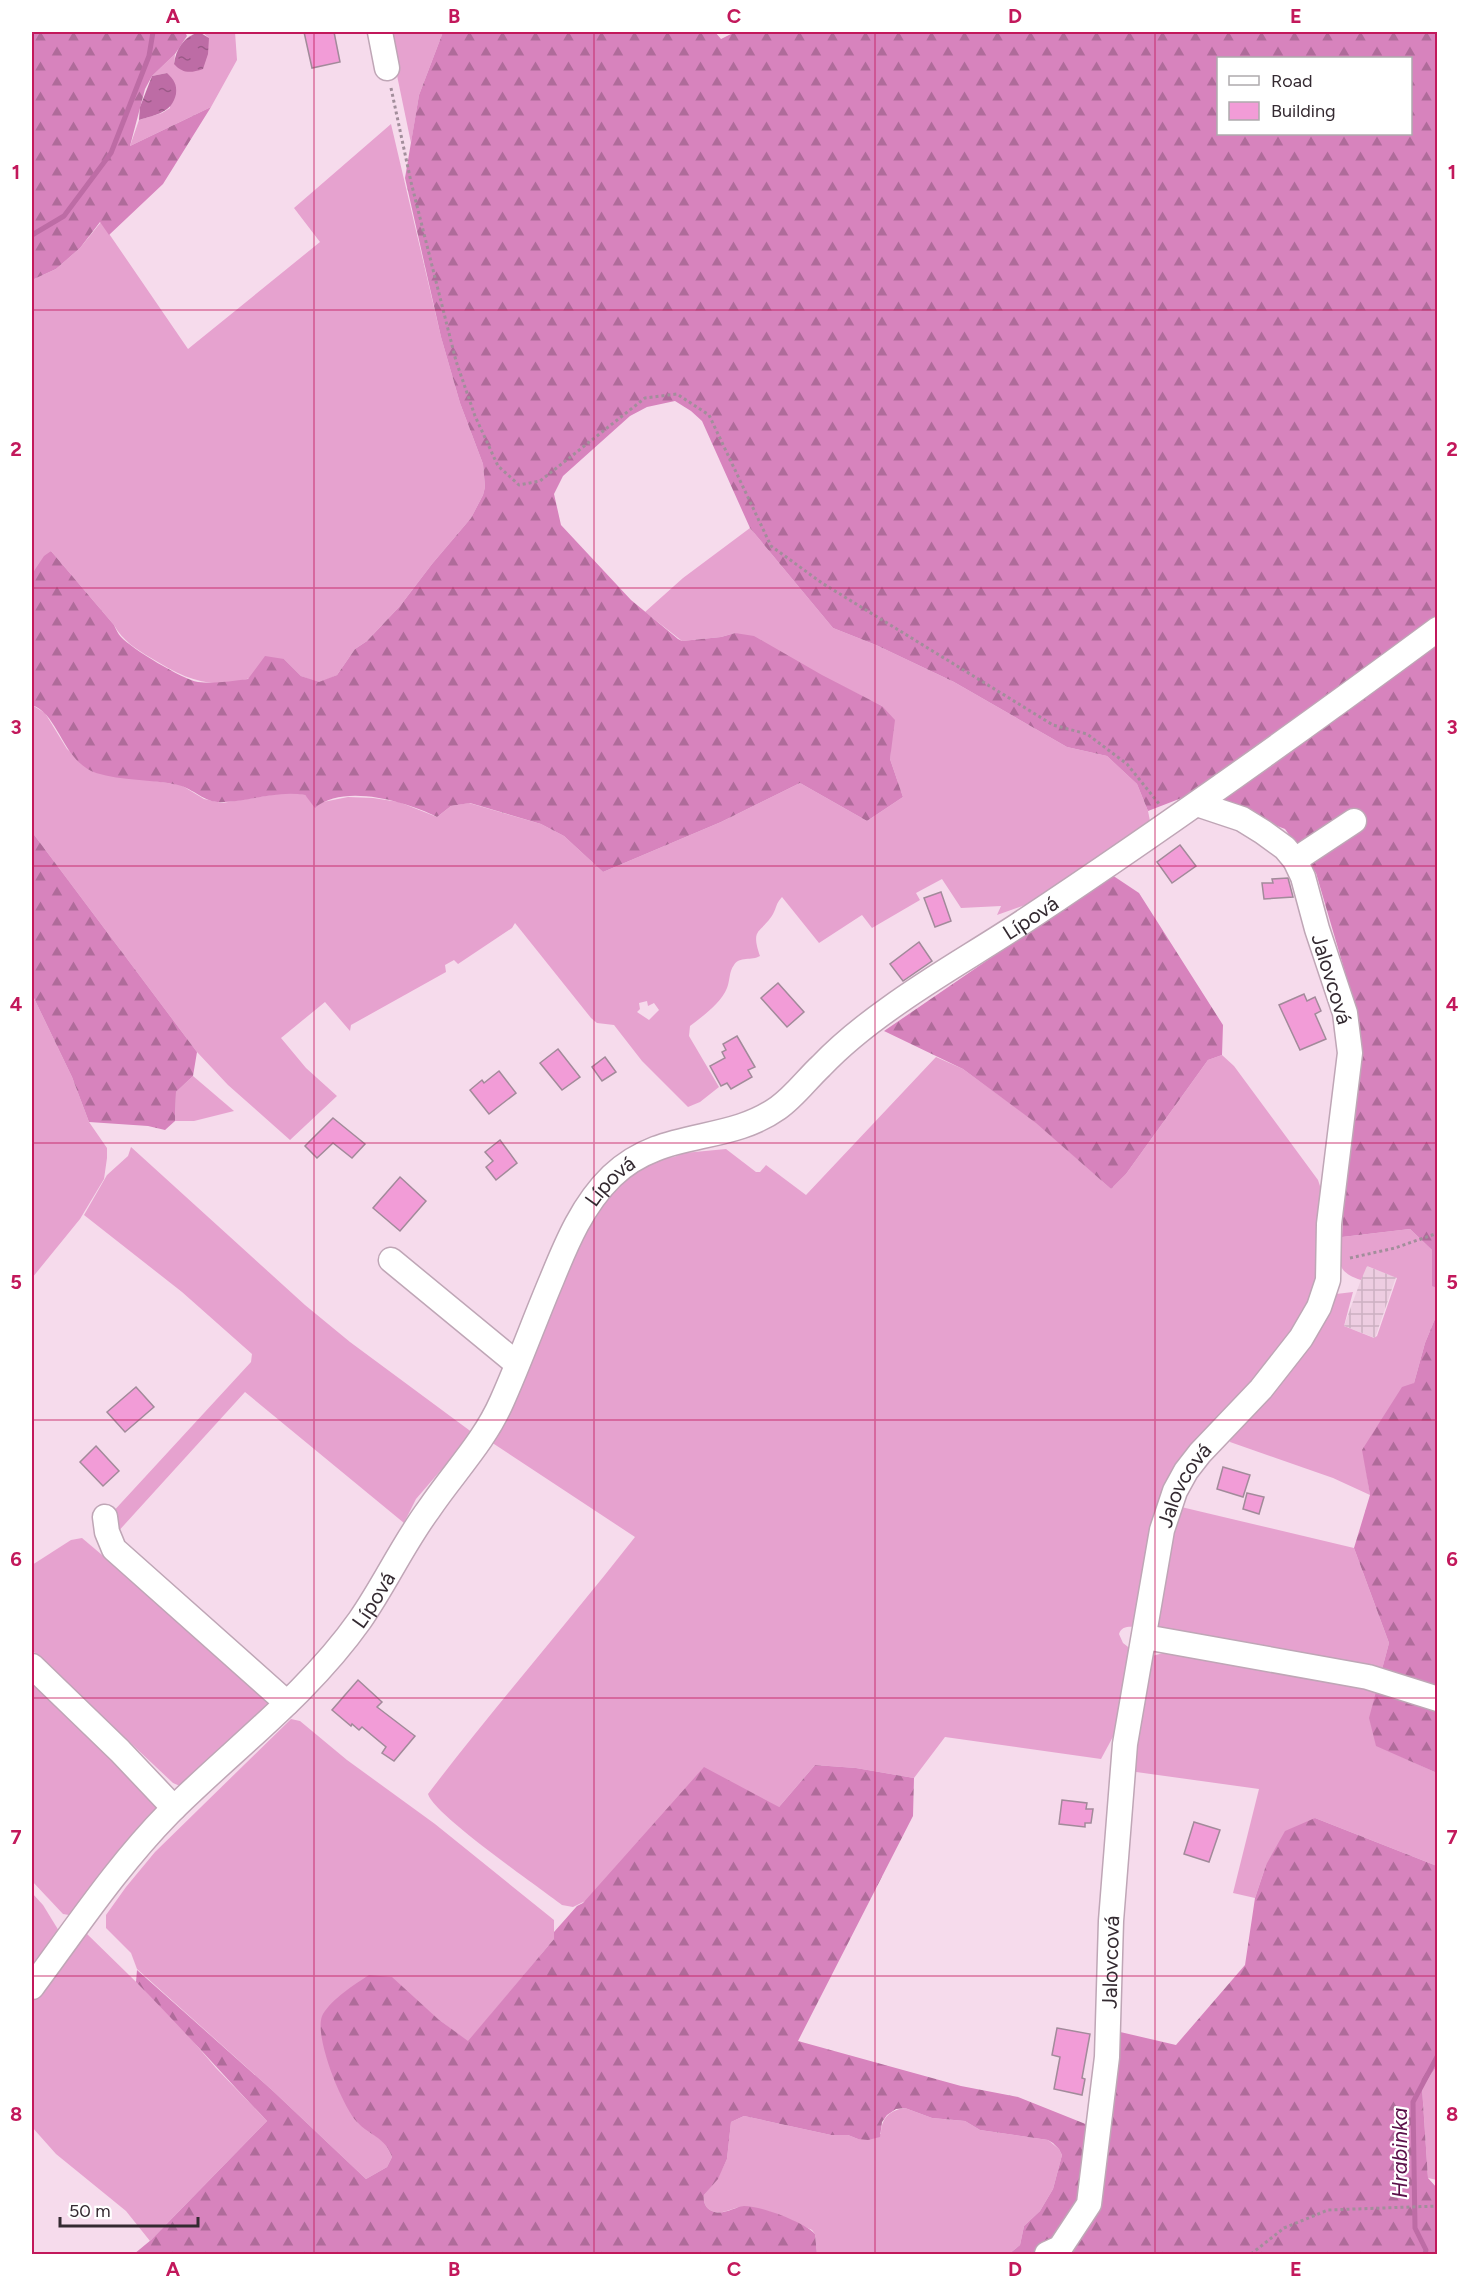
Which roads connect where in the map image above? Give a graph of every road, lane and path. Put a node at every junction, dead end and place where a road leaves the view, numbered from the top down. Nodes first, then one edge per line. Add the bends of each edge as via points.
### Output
1 (380, 32) edge
2 (387, 69) joint
3 (1437, 629) edge
4 (1197, 804) junction
5 (1172, 820) junction
6 (1354, 821) dead end
7 (1295, 860) junction
8 (1437, 1233) edge
9 (1329, 1254) junction
10 (391, 1260) dead end
11 (516, 1363) junction
12 (105, 1517) dead end
13 (1145, 1637) junction
14 (32, 1665) edge
15 (1437, 1699) edge
16 (287, 1703) junction
17 (174, 1808) junction
18 (32, 1987) edge
19 (1437, 2205) edge
20 (1047, 2254) edge
21 (1251, 2254) edge

1 - 2 street
2 - 5 path via 456,361 498,466 519,485 540,481 645,398 677,394 709,415 771,546 822,583 1053,725 1087,734 1127,764
3 - 4 street, Lípová
4 - 5 street, Lípová
4 - 7 street, Jalovcová via 1242,819 1285,848
5 - 11 street, Lípová via 892,1006 761,1120 664,1144 638,1156 613,1175 571,1232
6 - 7 street
7 - 9 street, Jalovcová via 1345,1013 1350,1053 1329,1224
8 - 9 path via 1374,1254 1351,1258
9 - 13 street, Jalovcová via 1328,1280 1301,1338 1261,1389 1200,1453 1175,1491 1162,1530
10 - 11 street
11 - 16 street, Lípová via 502,1401 470,1457 430,1507 359,1620 325,1664
12 - 16 street via 114,1549
13 - 15 street via 1368,1677
13 - 20 street, Jalovcová via 1125,1744 1111,1921 1107,2057 1089,2204 1060,2248
14 - 17 street
16 - 17 street, Lípová
17 - 18 street, Lípová via 110,1881
19 - 21 path via 1328,2210 1284,2228

